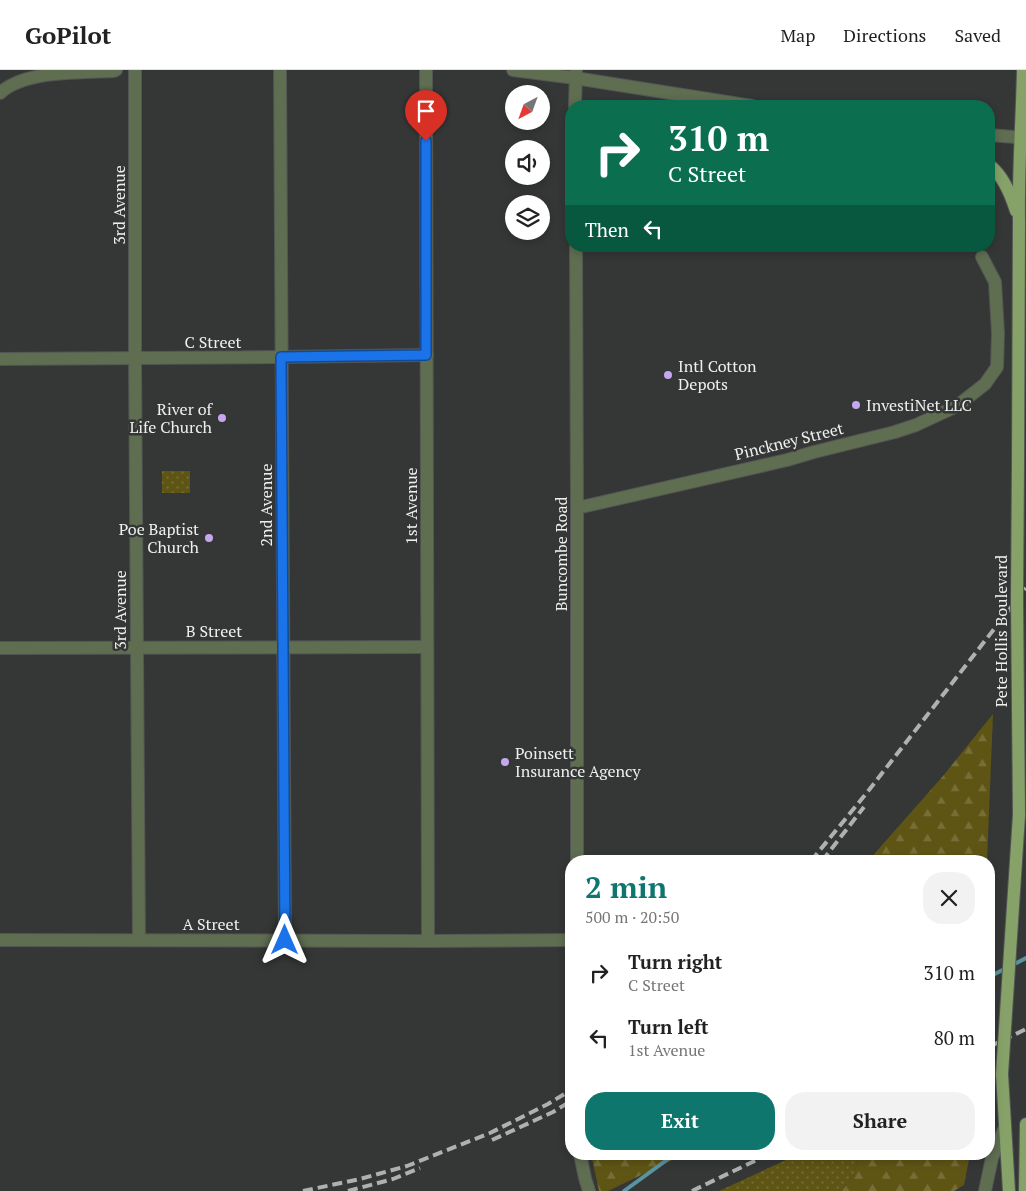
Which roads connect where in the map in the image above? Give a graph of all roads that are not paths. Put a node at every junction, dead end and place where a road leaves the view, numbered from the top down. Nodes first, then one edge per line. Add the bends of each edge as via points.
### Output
1 (116, 70) edge
2 (135, 70) edge
3 (280, 70) edge
4 (426, 70) edge
5 (513, 70) edge
6 (1024, 70) edge
7 (575, 74) edge
8 (0, 93) edge
9 (575, 100) edge
10 (719, 100) edge
11 (995, 136) edge
12 (1024, 138) edge
13 (995, 169) edge
14 (1019, 221) junction
15 (576, 252) edge
16 (982, 257) dead end
17 (426, 355) junction
18 (281, 357) junction
19 (135, 358) junction
20 (0, 359) edge
21 (577, 508) junction
22 (283, 647) junction
23 (427, 647) junction
24 (0, 648) edge
25 (137, 648) junction
26 (576, 855) edge
27 (0, 940) edge
28 (139, 940) junction
29 (285, 940) junction
30 (565, 940) edge
31 (428, 941) junction
32 (1026, 1124) edge
33 (1005, 1127) junction
34 (995, 1151) edge
35 (581, 1160) edge
36 (992, 1160) edge
37 (589, 1191) edge
38 (985, 1191) edge
39 (1009, 1191) edge
40 (1025, 1191) edge

1 - 8 street via 30,76 12,83
2 - 19 street, 3rd Avenue
3 - 18 street, 2nd Avenue
4 - 17 street, 1st Avenue
5 - 7 street
6 - 12 main road, Pete Hollis Boulevard
7 - 9 street
7 - 10 street
11 - 12 street
12 - 14 main road, Pete Hollis Boulevard via 1018,186
13 - 14 main road via 1013,201
14 - 33 main road, Pete Hollis Boulevard, bridge via 1019,815 1002,1074
15 - 21 street, Buncombe Road
16 - 21 street, Pinckney Street via 995,282 997,367 986,384 957,406 895,432
17 - 18 street, C Street
17 - 23 street, 1st Avenue
18 - 19 street, C Street
18 - 22 street, 2nd Avenue
19 - 20 street, C Street
19 - 25 street, 3rd Avenue
21 - 26 street, Buncombe Road
22 - 23 street, B Street
22 - 25 street, B Street
22 - 29 street, 2nd Avenue
23 - 31 street, 1st Avenue
24 - 25 street, B Street
25 - 28 street, 3rd Avenue
27 - 28 street, A Street
28 - 29 street, A Street
29 - 31 street, A Street
30 - 31 street, A Street
32 - 40 main road
33 - 34 street
33 - 39 main road, Pete Hollis Boulevard
35 - 37 street
36 - 38 street

